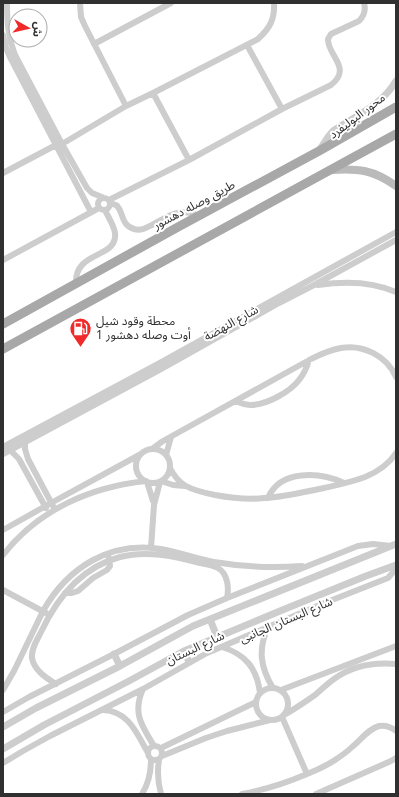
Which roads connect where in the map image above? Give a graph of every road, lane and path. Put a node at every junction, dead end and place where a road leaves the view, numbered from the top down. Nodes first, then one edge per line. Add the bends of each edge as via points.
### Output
1 (7, 3) edge
2 (80, 3) edge
3 (171, 3) edge
4 (274, 3) edge
5 (364, 3) edge
6 (3, 35) edge
7 (94, 44) junction
8 (247, 44) junction
9 (396, 81) edge
10 (153, 93) junction
11 (126, 106) junction
12 (396, 107) edge
13 (282, 109) junction
14 (396, 134) edge
15 (59, 145) junction
16 (319, 151) junction
17 (189, 160) junction
18 (328, 170) junction
19 (3, 173) edge
20 (396, 186) edge
21 (102, 197) junction
22 (110, 201) junction
23 (102, 209) junction
24 (91, 212) junction
25 (199, 216) junction
26 (124, 222) junction
27 (113, 227) junction
28 (396, 232) edge
29 (396, 240) edge
30 (3, 260) edge
31 (76, 284) junction
32 (314, 285) junction
33 (396, 292) edge
34 (278, 300) junction
35 (3, 324) edge
36 (3, 349) edge
37 (309, 360) junction
38 (396, 377) edge
39 (236, 401) junction
40 (171, 437) junction
41 (25, 442) junction
42 (7, 448) edge
43 (152, 449) junction
44 (396, 453) edge
45 (3, 454) edge
46 (141, 454) junction
47 (166, 455) junction
48 (170, 468) junction
49 (160, 481) junction
50 (146, 482) junction
51 (344, 483) junction
52 (185, 486) junction
53 (268, 498) junction
54 (48, 504) junction
55 (154, 505) junction
56 (52, 511) junction
57 (3, 530) edge
58 (394, 545) edge
59 (151, 548) junction
60 (108, 553) junction
61 (3, 555) edge
62 (110, 560) junction
63 (308, 565) junction
64 (396, 565) edge
65 (3, 590) edge
66 (226, 598) junction
67 (43, 611) junction
68 (50, 614) junction
69 (210, 619) junction
70 (268, 627) junction
71 (217, 637) junction
72 (222, 646) junction
73 (396, 646) edge
74 (184, 652) junction
75 (114, 654) junction
76 (189, 662) junction
77 (396, 664) edge
78 (120, 666) junction
79 (56, 684) junction
80 (143, 688) junction
81 (273, 688) junction
82 (3, 690) edge
83 (281, 690) junction
84 (260, 693) junction
85 (256, 702) junction
86 (102, 709) junction
87 (3, 712) edge
88 (284, 715) junction
89 (270, 720) junction
90 (3, 727) edge
91 (396, 731) edge
92 (154, 746) junction
93 (161, 748) junction
94 (3, 749) edge
95 (149, 756) junction
96 (160, 758) junction
97 (396, 758) edge
98 (3, 763) edge
99 (307, 774) junction
100 (142, 794) edge
101 (161, 794) edge
102 (242, 794) edge
103 (316, 794) edge

1 - 15 street via 8,28 15,55
2 - 7 street via 83,21
3 - 7 street
4 - 8 street via 272,22 266,31
5 - 13 street via 365,12 359,21 331,34 328,39 340,67 335,82
6 - 15 street via 10,57
7 - 11 street
8 - 10 street
8 - 13 street
9 - 16 street, محور البوليفرد via 380,101 333,131
10 - 11 street
10 - 17 street
11 - 15 street
12 - 16 main road, طريق وصله دهشور
13 - 17 street
14 - 18 main road
15 - 19 street
15 - 21 street via 87,188
15 - 24 street
16 - 25 main road, طريق وصله دهشور
17 - 22 street
18 - 20 main road via 365,171 377,174
18 - 36 main road
21 - 22 street
21 - 23 street via 97,202
22 - 23 street via 109,208
22 - 26 street via 117,206
23 - 24 street
23 - 27 street
24 - 30 street
25 - 26 street via 190,212 178,212 141,230 135,230
25 - 31 main road, طريق وصله دهشور
26 - 27 street
27 - 31 street via 115,237 111,246 82,264 76,273
28 - 34 street, شارع النهضة
29 - 32 street, شارع النهضة
31 - 35 main road, طريق وصله دهشور
32 - 33 street via 362,283
32 - 34 street, شارع النهضة
34 - 41 street, شارع النهضة via 161,369
34 - 42 street, شارع النهضة
37 - 38 street via 334,349 355,348 369,351 381,358
37 - 39 street
37 - 39 street via 300,379 283,393 253,405
39 - 40 street
40 - 43 street
40 - 47 street
41 - 42 street, شارع النهضة
41 - 54 street via 28,458
42 - 45 street, شارع النهضة
42 - 54 street via 17,456
43 - 46 street
43 - 47 street via 160,450
44 - 51 street via 375,472
46 - 50 street via 137,462 137,471
46 - 54 street
47 - 48 street
48 - 49 street via 167,476
48 - 52 street
49 - 50 street
49 - 52 street
49 - 55 street
50 - 55 street
50 - 56 street via 98,490
51 - 53 street
51 - 53 street via 323,476 289,478 278,484
52 - 53 street via 224,497
54 - 56 street
54 - 57 street
55 - 59 street
56 - 61 street via 26,530
58 - 63 street via 358,546
58 - 69 street, شارع البستان
59 - 60 street via 130,548
59 - 63 street via 228,564 272,567
60 - 62 street
60 - 67 street via 91,561 69,578
62 - 66 street via 134,554 154,554 214,566 221,571 226,580
62 - 68 street via 85,574 65,593
63 - 66 street
64 - 70 street, شارع البستان الجانبى via 388,578
64 - 71 street, شارع البستان
65 - 67 street
66 - 75 street
67 - 68 street
67 - 82 street
68 - 79 street via 32,658 37,669
69 - 71 street
69 - 78 street, شارع البستان via 175,635
70 - 72 street, شارع البستان الجانبى
70 - 81 street via 262,644 262,658 264,672
71 - 74 street, شارع البستان
72 - 76 street, شارع البستان الجانبى
72 - 84 street via 237,652 249,663 257,677
73 - 83 street
74 - 76 street
74 - 94 street, شارع البستان
75 - 78 street
75 - 79 street
76 - 80 street, شارع البستان الجانبى
77 - 88 street via 370,664 354,668
78 - 90 street, شارع البستان
79 - 87 street
80 - 86 street, شارع البستان الجانبى
80 - 92 street via 138,703 139,719
81 - 83 street
81 - 84 street
83 - 88 street via 288,701
84 - 85 street
85 - 89 street via 260,715
85 - 93 street
86 - 95 street via 116,712 128,719
86 - 98 street, شارع البستان الجانبى
88 - 89 street
88 - 99 street
89 - 96 street via 206,738
91 - 99 street via 389,726 374,728 334,761
92 - 93 street
92 - 95 street via 150,748
93 - 96 street via 163,752
95 - 96 street via 153,760
95 - 100 street via 150,777
96 - 101 street via 158,777
97 - 103 street
99 - 102 street via 282,784

